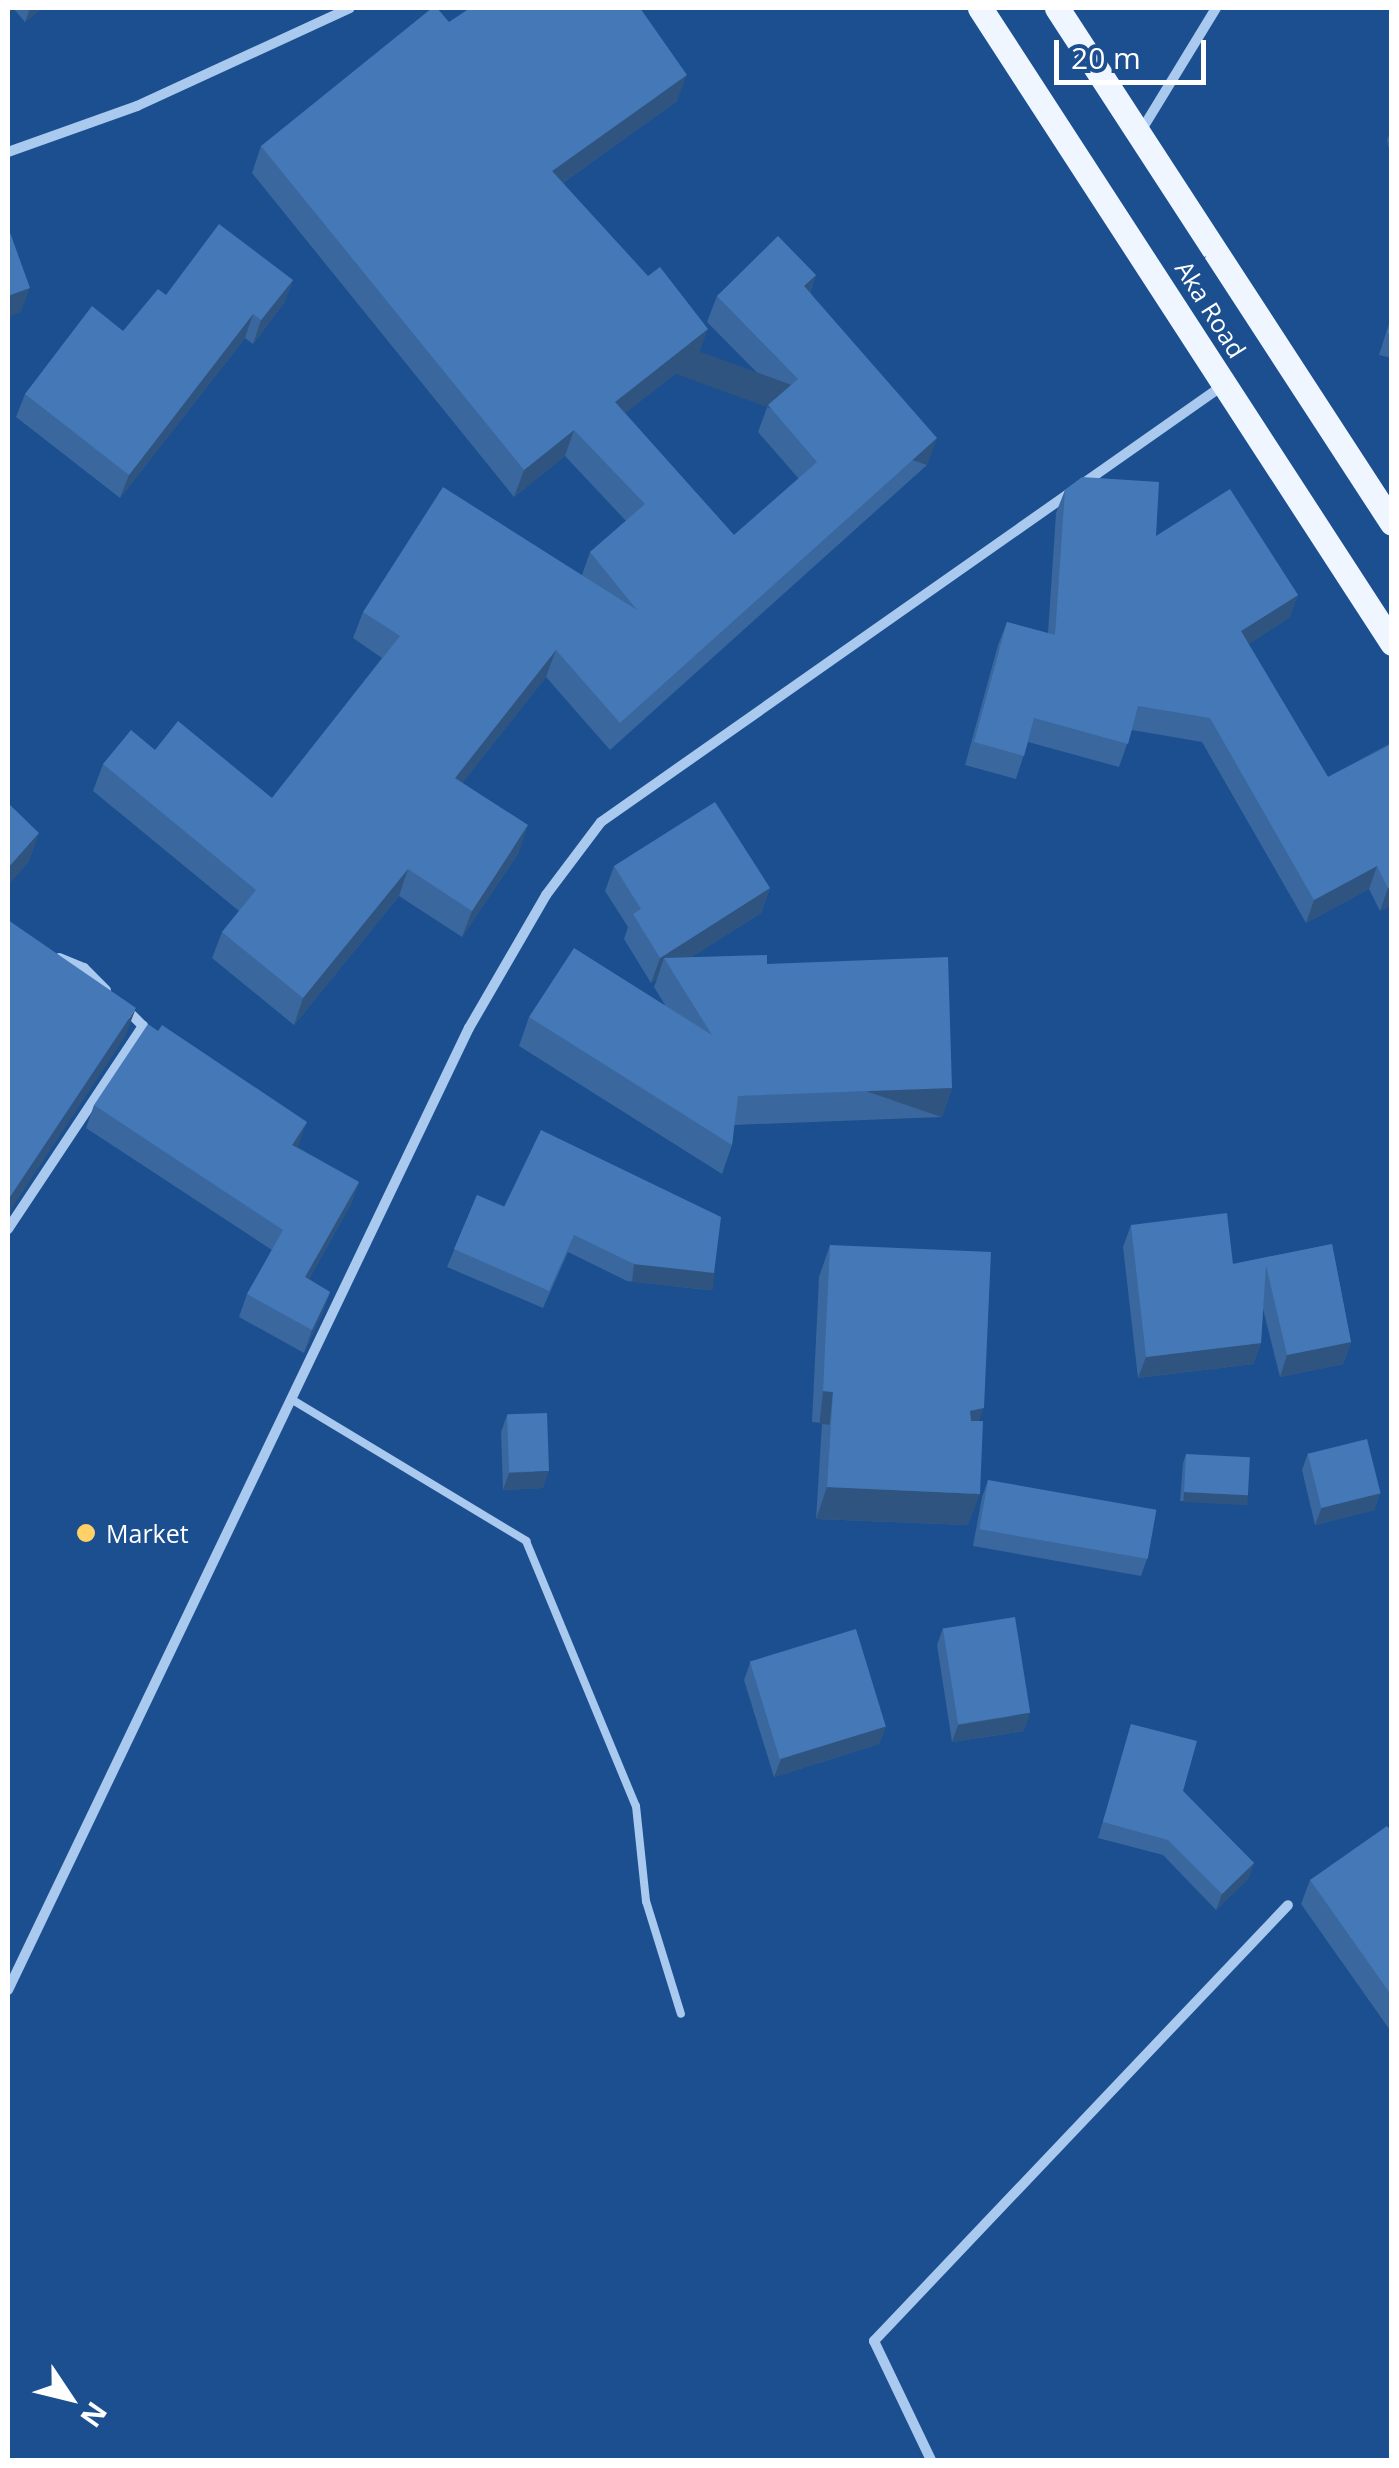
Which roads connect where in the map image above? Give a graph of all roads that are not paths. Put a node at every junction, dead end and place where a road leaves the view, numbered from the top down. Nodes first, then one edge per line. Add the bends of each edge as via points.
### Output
1 (350, 8) edge
2 (980, 8) edge
3 (1057, 8) edge
4 (1216, 8) edge
5 (1140, 134) junction
6 (8, 152) edge
7 (1223, 385) junction
8 (1392, 523) edge
9 (1392, 643) edge
10 (38, 950) edge
11 (8, 1229) edge
12 (290, 1399) junction
13 (1288, 1905) dead end
14 (8, 1990) edge
15 (681, 2014) dead end
16 (931, 2460) edge

1 - 6 street via 137,106
2 - 7 main road, Aka Road
3 - 5 main road, Aka Road
4 - 5 street
5 - 8 main road, Aka Road
7 - 9 main road, Aka Road
7 - 12 street via 601,822 546,895 469,1028
10 - 11 street via 84,968 143,1026
12 - 14 street
12 - 15 lane via 526,1541 636,1806 646,1901
13 - 16 street via 874,2341

